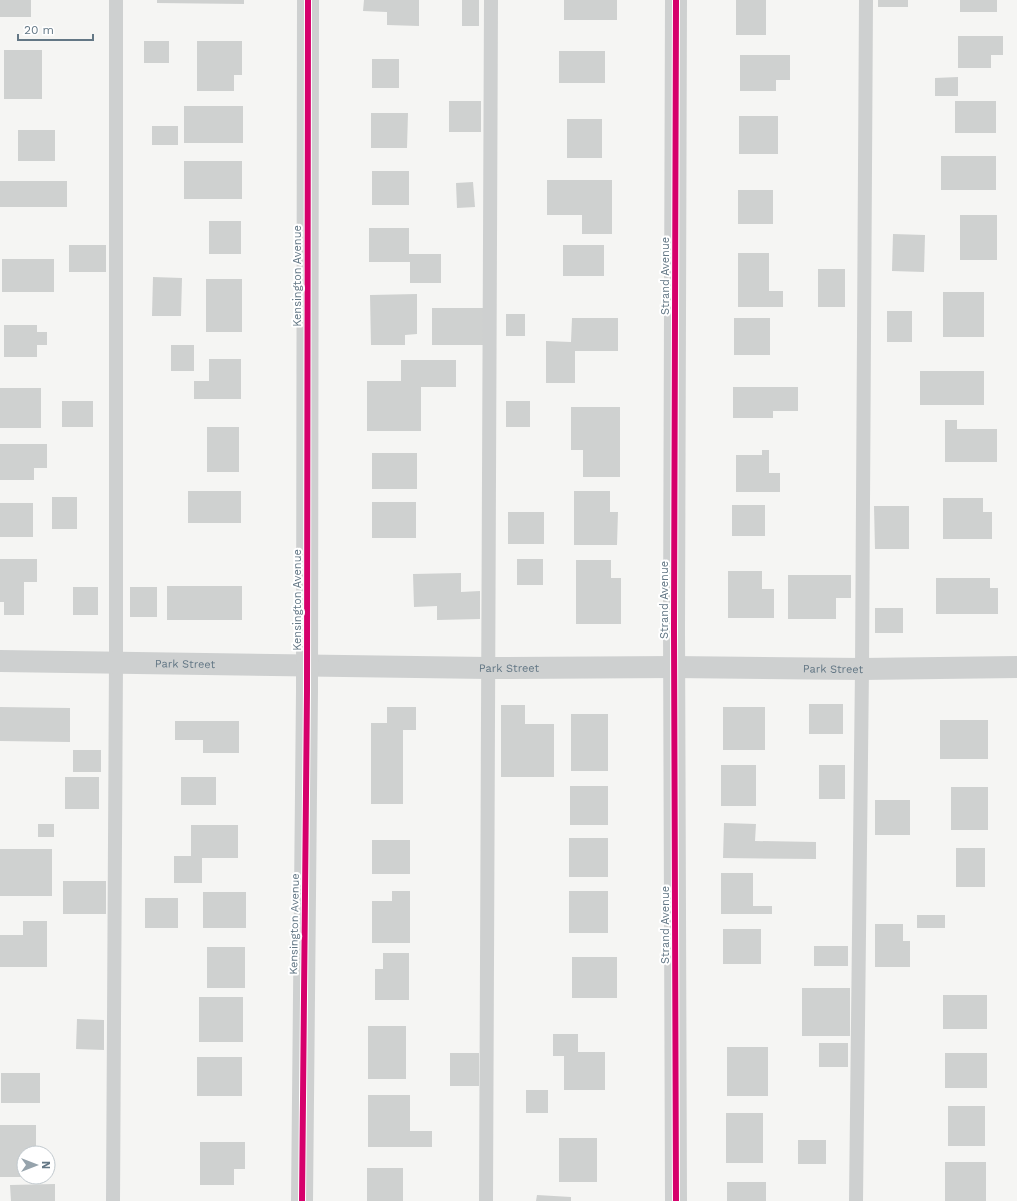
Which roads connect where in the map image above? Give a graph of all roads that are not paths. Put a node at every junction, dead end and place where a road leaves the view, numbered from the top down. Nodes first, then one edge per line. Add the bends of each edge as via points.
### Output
1 (116, 0) edge
2 (308, 0) edge
3 (491, 0) edge
4 (676, 0) edge
5 (866, 0) edge
6 (0, 661) edge
7 (116, 662) junction
8 (307, 665) junction
9 (674, 667) junction
10 (1017, 667) edge
11 (488, 668) junction
12 (862, 669) junction
13 (113, 1201) edge
14 (302, 1201) edge
15 (486, 1201) edge
16 (676, 1201) edge
17 (856, 1201) edge

1 - 7 lane
2 - 8 street, Kensington Avenue
3 - 11 lane
4 - 9 street, Strand Avenue
5 - 12 lane
6 - 7 street, Park Street
7 - 8 street, Park Street
7 - 13 lane
8 - 11 street, Park Street
8 - 14 street, Kensington Avenue
9 - 11 street, Park Street
9 - 12 street, Park Street
9 - 16 street, Strand Avenue
10 - 12 street, Park Street
11 - 15 lane
12 - 17 lane

